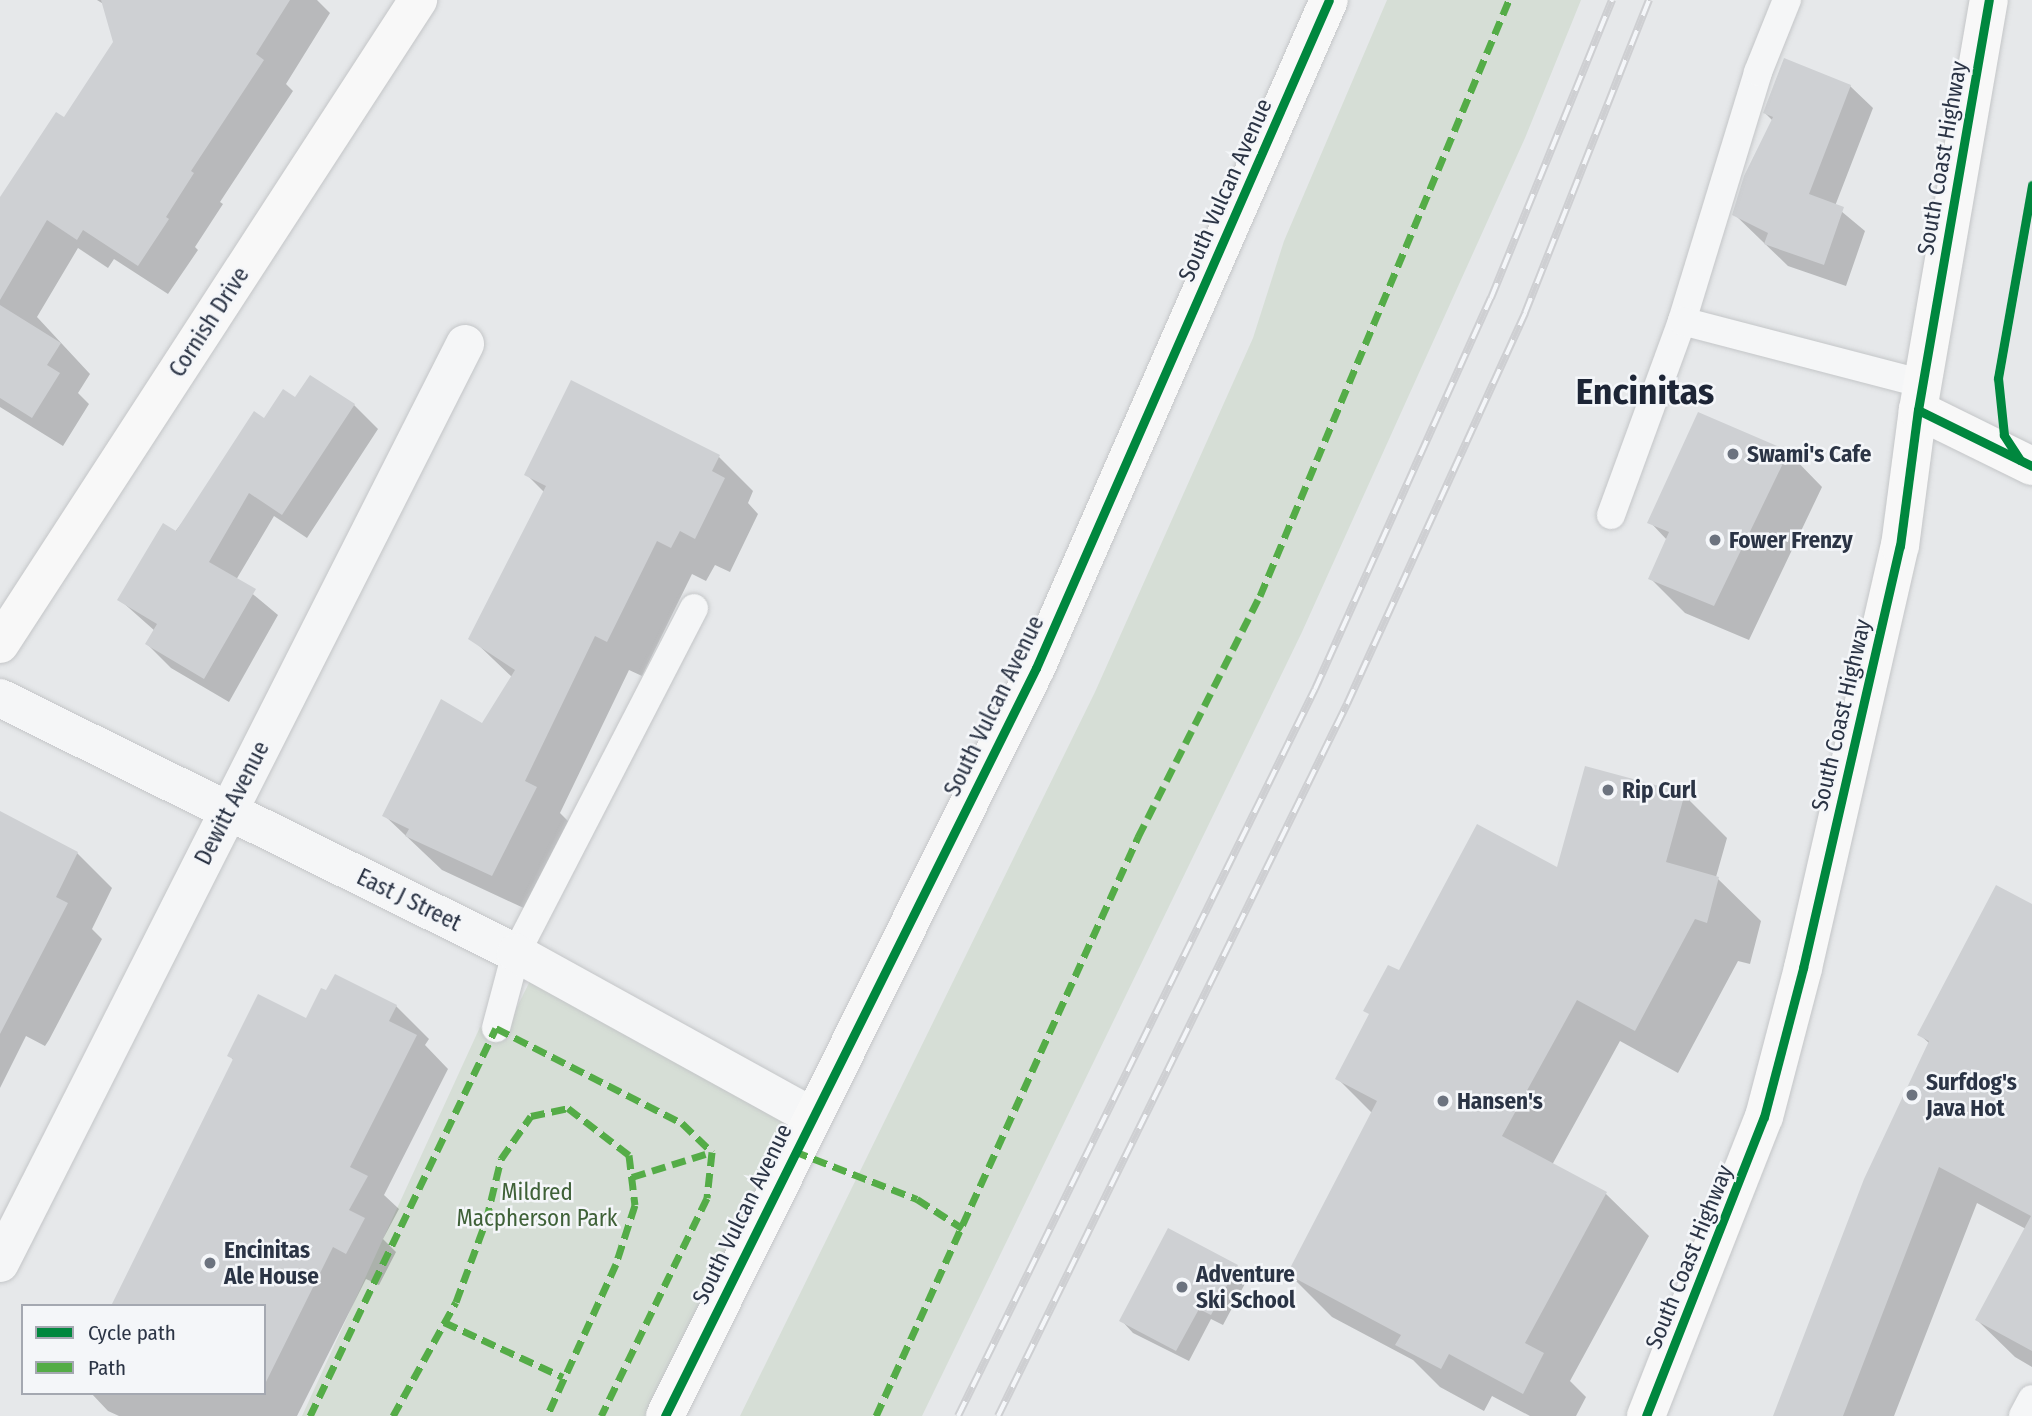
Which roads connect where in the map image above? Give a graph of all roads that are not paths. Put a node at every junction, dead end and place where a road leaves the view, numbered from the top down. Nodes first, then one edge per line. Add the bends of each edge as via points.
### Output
1 (418, 0) edge
2 (1329, 0) edge
3 (1787, 0) edge
4 (1989, 0) edge
5 (1682, 321) junction
6 (465, 344) dead end
7 (1920, 397) junction
8 (2032, 466) edge
9 (1611, 515) dead end
10 (694, 608) dead end
11 (0, 644) edge
12 (0, 698) edge
13 (228, 811) junction
14 (516, 953) junction
15 (496, 1028) dead end
16 (811, 1116) junction
17 (0, 1263) edge
18 (2032, 1399) edge
19 (664, 1416) edge
20 (1646, 1416) edge
21 (2023, 1416) edge

1 - 11 main road, Cornish Drive
2 - 16 main road, South Vulcan Avenue via 1036,668
3 - 5 lane via 1758,72
4 - 7 main road, South Coast Highway
5 - 7 lane
5 - 9 lane
6 - 13 street, Dewitt Avenue
7 - 8 main road
7 - 20 main road, South Coast Highway via 1900,547 1764,1117
10 - 14 lane
12 - 13 street, East J Street
13 - 14 street, East J Street
13 - 17 street, Dewitt Avenue
14 - 15 lane
14 - 16 street, East J Street
16 - 19 main road, South Vulcan Avenue
18 - 21 lane

